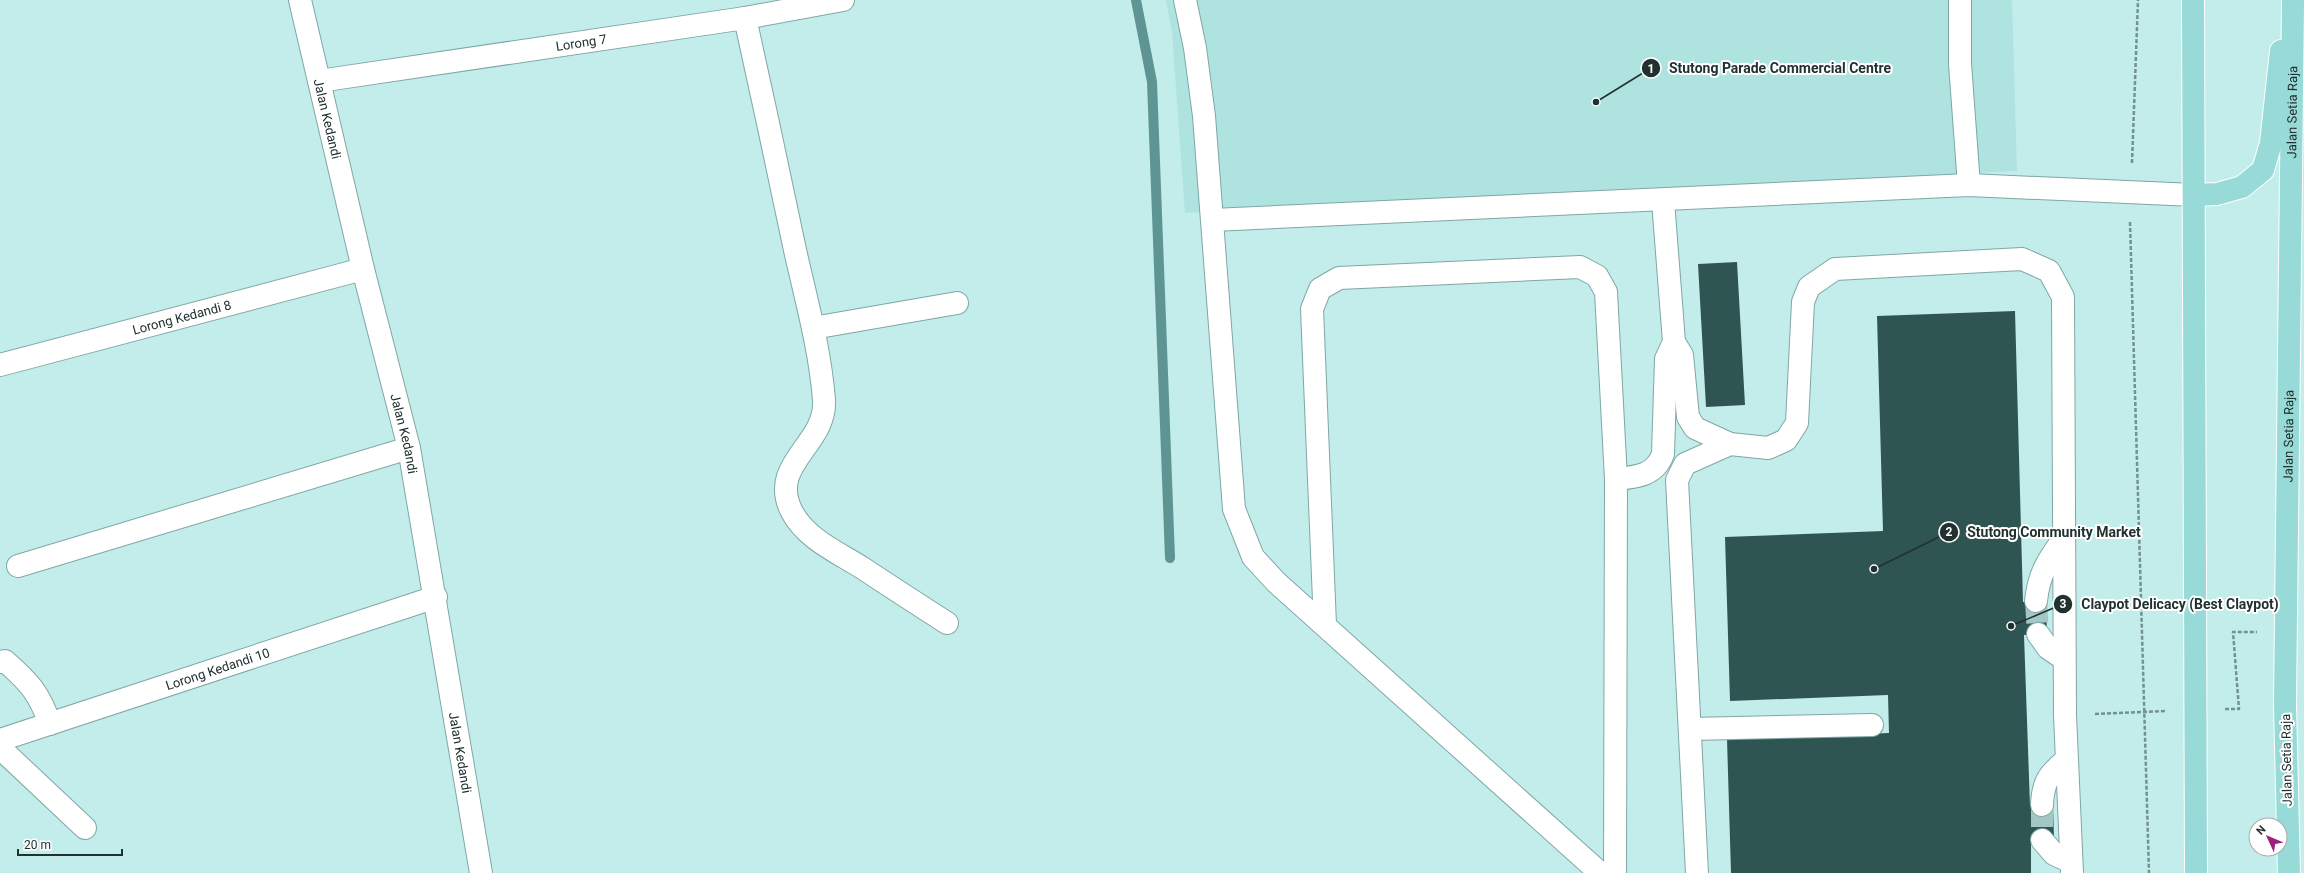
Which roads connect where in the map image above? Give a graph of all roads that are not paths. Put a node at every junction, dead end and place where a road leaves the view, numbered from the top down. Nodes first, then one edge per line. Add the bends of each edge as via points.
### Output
1 (300, 0) edge
2 (843, 0) edge
3 (1185, 0) edge
4 (1960, 0) edge
5 (2192, 0) edge
6 (2289, 0) edge
7 (2293, 0) edge
8 (745, 18) junction
9 (319, 81) junction
10 (1969, 186) junction
11 (2194, 195) junction
12 (1663, 201) junction
13 (1213, 220) junction
14 (363, 269) junction
15 (956, 303) dead end
16 (813, 328) junction
17 (1674, 342) junction
18 (0, 365) edge
19 (1730, 444) junction
20 (409, 448) junction
21 (1616, 479) junction
22 (2064, 538) junction
23 (18, 566) dead end
24 (436, 597) junction
25 (2036, 601) tunnel mouth
26 (947, 623) dead end
27 (1325, 625) junction
28 (2038, 634) tunnel mouth
29 (2064, 659) junction
30 (0, 662) edge
31 (50, 724) junction
32 (1872, 725) dead end
33 (1690, 729) junction
34 (0, 740) edge
35 (0, 748) edge
36 (2066, 760) junction
37 (2042, 806) tunnel mouth
38 (85, 828) dead end
39 (2042, 840) tunnel mouth
40 (2071, 868) edge
41 (481, 873) edge
42 (1600, 873) edge
43 (1615, 873) edge
44 (1697, 873) edge
45 (2196, 873) edge
46 (2289, 873) edge

1 - 9 street, Jalan Kedandi
2 - 8 street, Lorong 7
3 - 13 street via 1195,48 1204,116
4 - 10 street via 1960,64
5 - 11 main road
6 - 11 main road via 2270,143 2263,170 2242,187 2217,194
7 - 46 main road, Jalan Setia Raja via 2285,697
8 - 9 street, Lorong 7
8 - 16 street
9 - 14 street, Jalan Kedandi
10 - 11 street
10 - 12 street
11 - 45 main road
12 - 13 street
12 - 17 street
13 - 27 street via 1234,509 1253,558
14 - 18 street, Lorong Kedandi 8
14 - 20 street, Jalan Kedandi
15 - 16 street
16 - 26 street via 824,401 822,418 816,434 793,462 788,475 787,487 792,512 810,534
17 - 19 street via 1682,355 1688,417 1695,428
17 - 21 street via 1666,359 1663,454 1660,462 1650,472 1640,476
19 - 22 street via 1768,448 1786,440 1797,423 1803,302 1809,287 1823,275 1835,269 1852,266 2022,259 2049,271 2063,297
19 - 33 street via 1685,464 1677,480
20 - 23 street
20 - 24 street, Jalan Kedandi
21 - 27 street via 1606,292 1597,276 1580,267 1340,278 1320,289 1312,309
21 - 43 street
22 - 25 street via 2044,566
22 - 29 street
24 - 31 street, Lorong Kedandi 10
24 - 41 street, Jalan Kedandi
27 - 42 street
28 - 29 street via 2048,648
29 - 36 street
30 - 31 street via 6,661 30,683 42,703
31 - 34 street, Lorong Kedandi 10
32 - 33 street
33 - 44 street
35 - 38 street
36 - 37 street via 2052,771 2043,787
36 - 40 street
39 - 40 street

